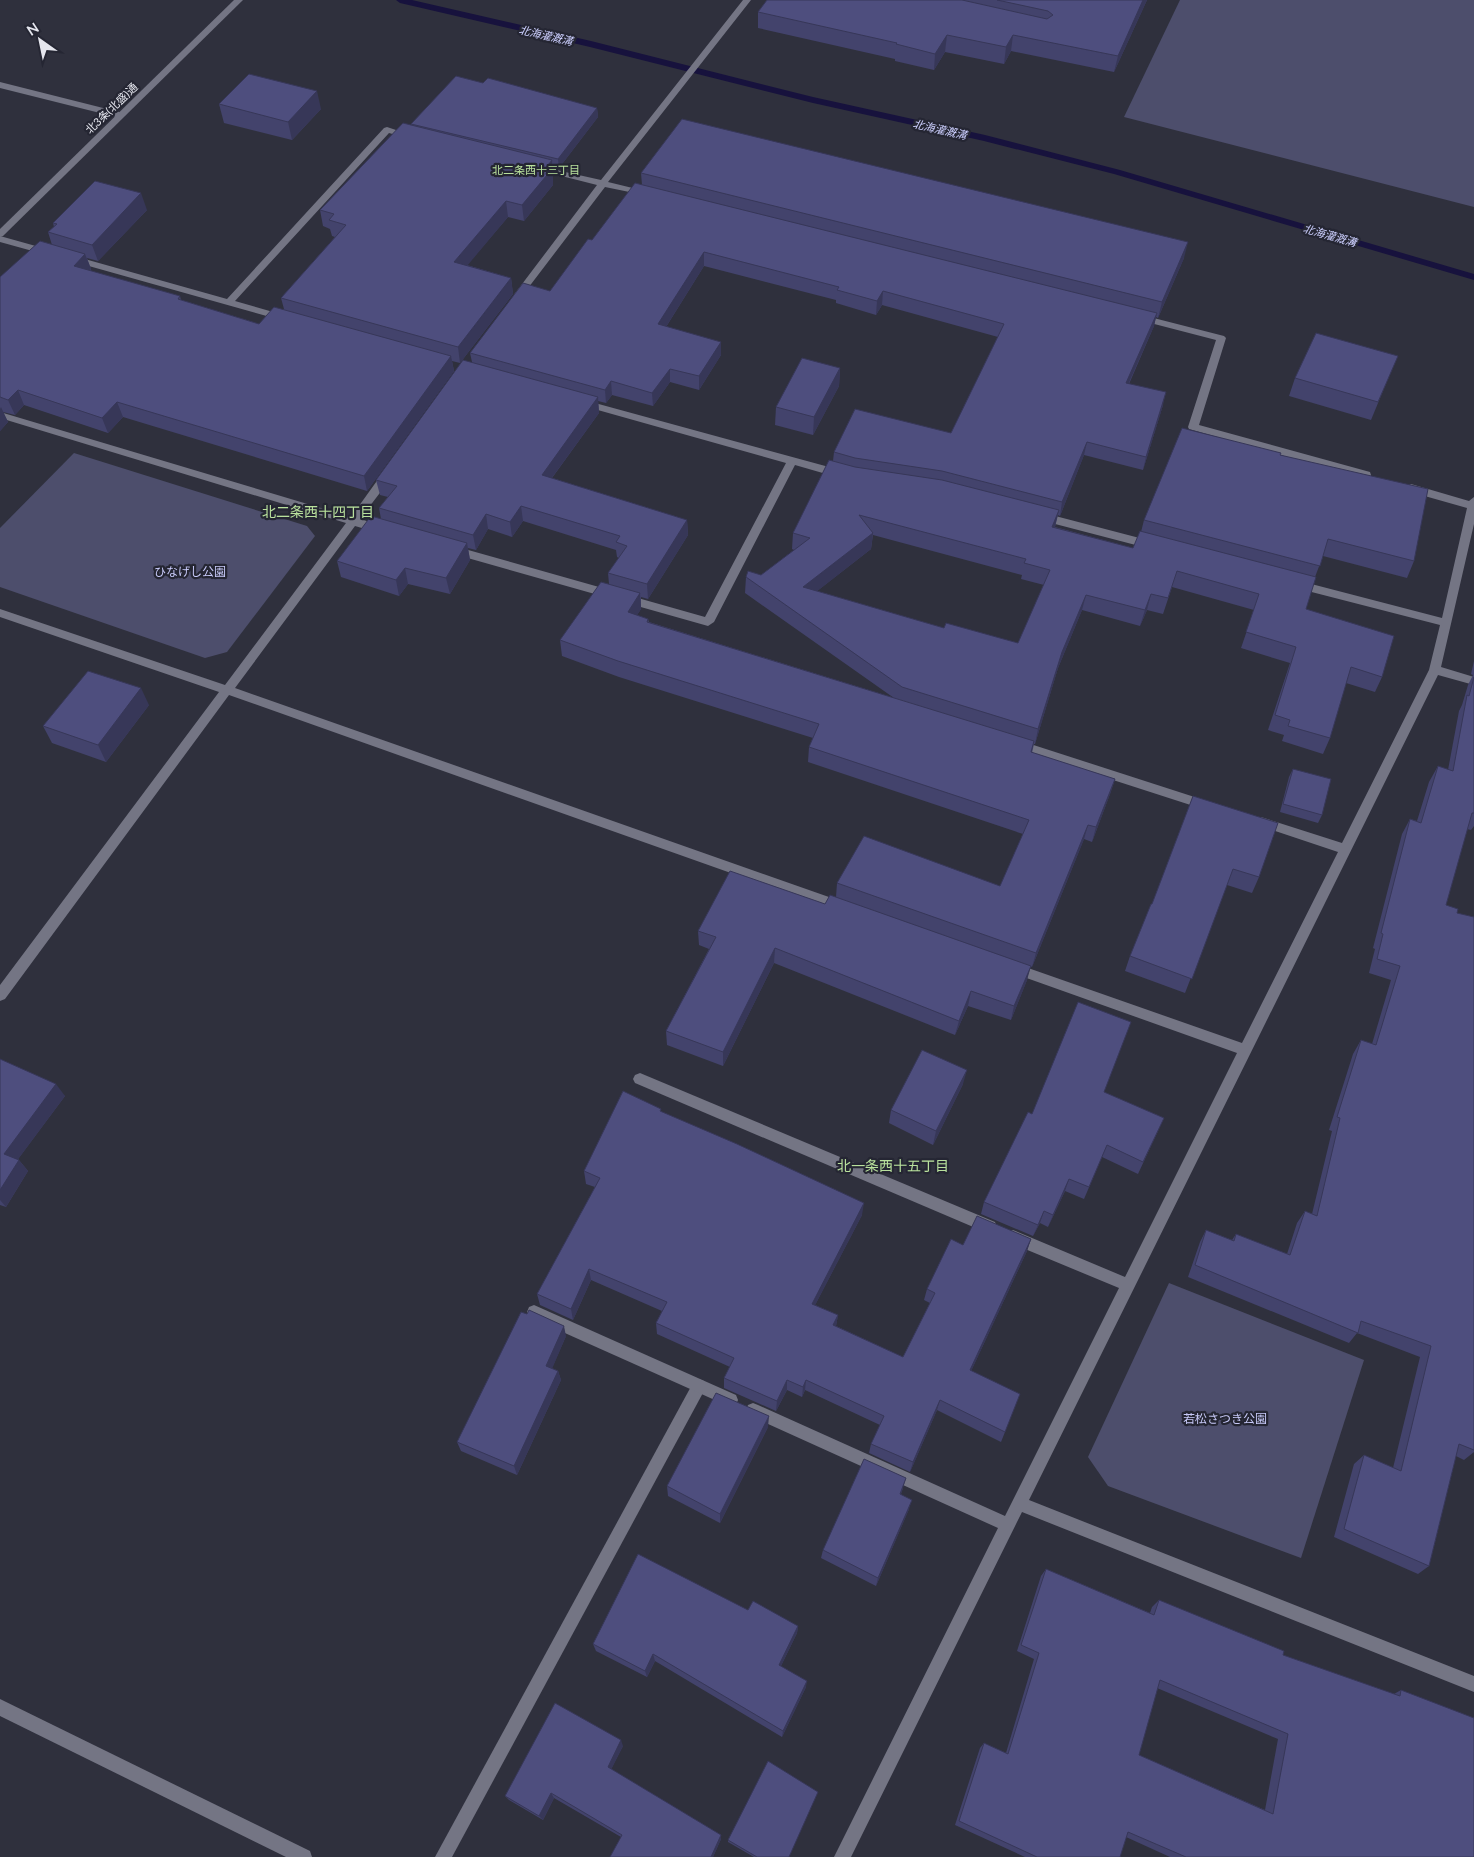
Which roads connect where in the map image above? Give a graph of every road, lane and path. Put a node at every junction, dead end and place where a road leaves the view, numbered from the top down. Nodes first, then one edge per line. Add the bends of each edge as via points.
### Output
1 (239, 0) edge
2 (747, 0) edge
3 (0, 85) edge
4 (120, 115) junction
5 (416, 137) edge
6 (528, 165) edge
7 (603, 183) junction
8 (651, 195) edge
9 (0, 234) edge
10 (0, 239) edge
11 (229, 302) junction
12 (510, 307) edge
13 (1124, 313) edge
14 (295, 321) edge
15 (576, 401) edge
16 (0, 414) edge
17 (792, 461) junction
18 (394, 465) edge
19 (854, 477) edge
20 (1380, 479) edge
21 (1398, 485) edge
22 (1474, 504) edge
23 (1026, 512) edge
24 (353, 521) junction
25 (392, 532) edge
26 (440, 546) edge
27 (1160, 548) edge
28 (1284, 580) edge
29 (0, 613) edge
30 (1446, 623) junction
31 (1435, 670) junction
32 (1474, 681) edge
33 (227, 690) junction
34 (1005, 741) edge
35 (1213, 807) edge
36 (1251, 819) edge
37 (1346, 850) junction
38 (853, 911) edge
39 (1002, 964) edge
40 (0, 995) edge
41 (1245, 1050) junction
42 (640, 1079) dead end
43 (1128, 1285) junction
44 (534, 1312) edge
45 (699, 1386) junction
46 (1018, 1503) junction
47 (1008, 1525) junction
48 (1474, 1684) edge
49 (0, 1707) edge
50 (843, 1856) edge
51 (304, 1857) edge
52 (443, 1857) edge

1 - 4 street, 北3条(北盛)通
2 - 7 street
3 - 4 street
4 - 9 street, 北3条(北盛)通
5 - 11 street via 387,130
6 - 7 street
7 - 8 street
7 - 12 street
10 - 11 street
11 - 14 street
13 - 20 street via 1221,338 1193,427
15 - 17 street
16 - 24 street
17 - 19 street
17 - 26 street via 708,622
18 - 24 street
21 - 22 street
22 - 30 street
23 - 27 street
24 - 25 street
24 - 33 street
28 - 30 street
29 - 33 street
30 - 31 street
31 - 32 street
31 - 37 street
33 - 38 street
33 - 40 street
34 - 35 street
36 - 37 street
37 - 41 street
39 - 41 street
41 - 43 street
42 - 43 street
43 - 46 street
44 - 45 street
45 - 47 street
45 - 52 street
46 - 47 street
46 - 48 street
47 - 50 street
49 - 51 street

